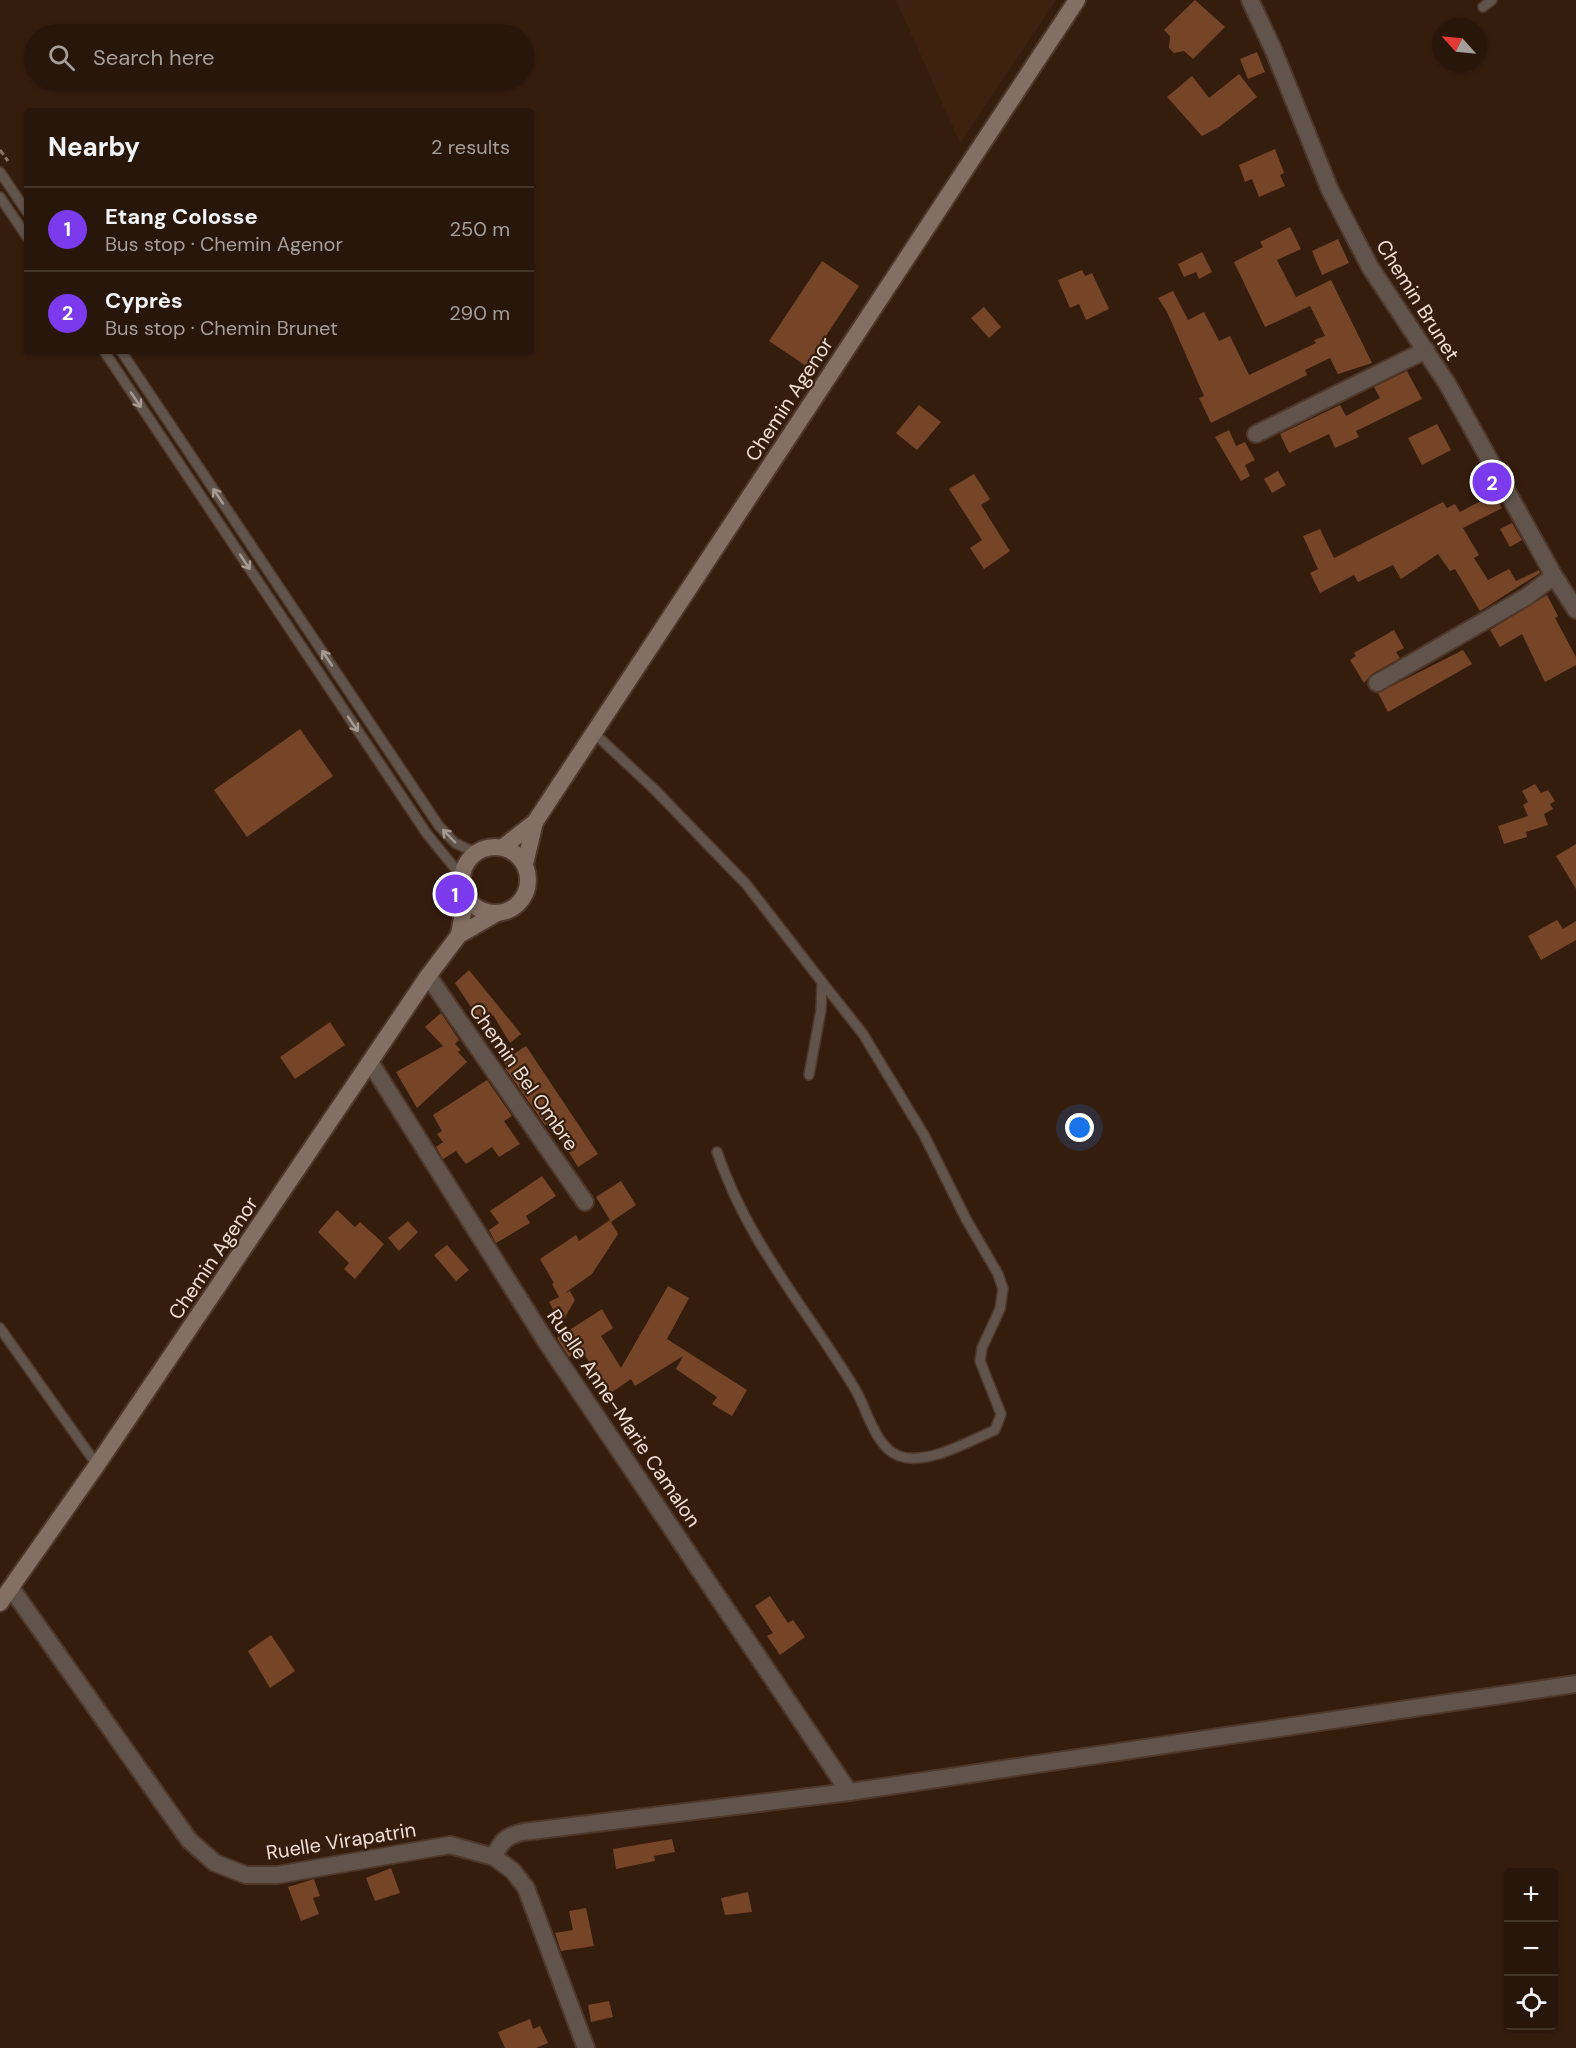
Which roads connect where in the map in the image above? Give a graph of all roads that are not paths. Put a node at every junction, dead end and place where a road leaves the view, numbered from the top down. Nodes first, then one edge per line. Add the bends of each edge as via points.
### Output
1 (1077, 0) edge
2 (1250, 0) edge
3 (1492, 0) edge
4 (1483, 8) dead end
5 (0, 172) edge
6 (0, 197) edge
7 (24, 208) edge
8 (24, 233) edge
9 (1426, 350) junction
10 (106, 354) edge
11 (123, 354) edge
12 (1256, 434) dead end
13 (1554, 576) junction
14 (1576, 610) edge
15 (1377, 683) dead end
16 (594, 733) junction
17 (535, 822) junction
18 (503, 847) junction
19 (476, 853) junction
20 (525, 864) junction
21 (462, 877) junction
22 (466, 896) junction
23 (497, 914) junction
24 (459, 934) junction
25 (428, 976) junction
26 (822, 982) junction
27 (370, 1062) junction
28 (809, 1075) dead end
29 (717, 1152) dead end
30 (585, 1202) dead end
31 (0, 1328) edge
32 (97, 1466) junction
33 (11, 1588) junction
34 (0, 1604) edge
35 (1576, 1684) edge
36 (849, 1792) junction
37 (494, 1857) junction
38 (586, 2048) edge

1 - 16 main road, Chemin Agenor
2 - 9 street, Chemin Brunet via 1330,190 1370,267
3 - 4 lane
5 - 7 lane
6 - 8 lane
9 - 12 street
9 - 13 street, Chemin Brunet
10 -> 21 lane via 427,834
19 -> 11 lane via 455,843 439,826
13 - 14 street, Chemin Brunet
13 - 15 street via 1526,597
16 - 17 main road, Chemin Agenor
16 - 26 lane via 746,884
17 - 18 main road, Chemin Agenor
17 - 20 main road, Chemin Agenor
18 - 19 main road, Chemin Agenor via 484,848
18 - 20 main road
19 - 21 main road via 469,859
20 - 23 main road, Chemin Agenor via 526,892 515,907
21 - 22 main road, Chemin Agenor
22 - 23 main road via 479,909
22 - 24 main road, Chemin Agenor
23 - 24 main road, Chemin Agenor
24 - 25 main road, Chemin Agenor
25 - 27 main road, Chemin Agenor
25 - 30 street, Chemin Bel Ombre
26 - 28 lane
26 - 29 lane via 863,1034 924,1135 998,1274 1003,1289 1000,1309 980,1361 1001,1414 995,1430 920,1458 892,1453 750,1228
27 - 32 main road, Chemin Agenor
27 - 36 street, Ruelle Anne-Marie Camalon via 548,1343
31 - 32 lane
32 - 33 main road, Chemin Agenor
33 - 34 main road, Chemin Agenor
33 - 37 street, Ruelle Virapatrin via 189,1840 215,1863 246,1875 277,1875 450,1845
35 - 36 street
36 - 37 street via 523,1832 508,1836
37 - 38 street, Ruelle Virapatrin via 513,1871 526,1888

